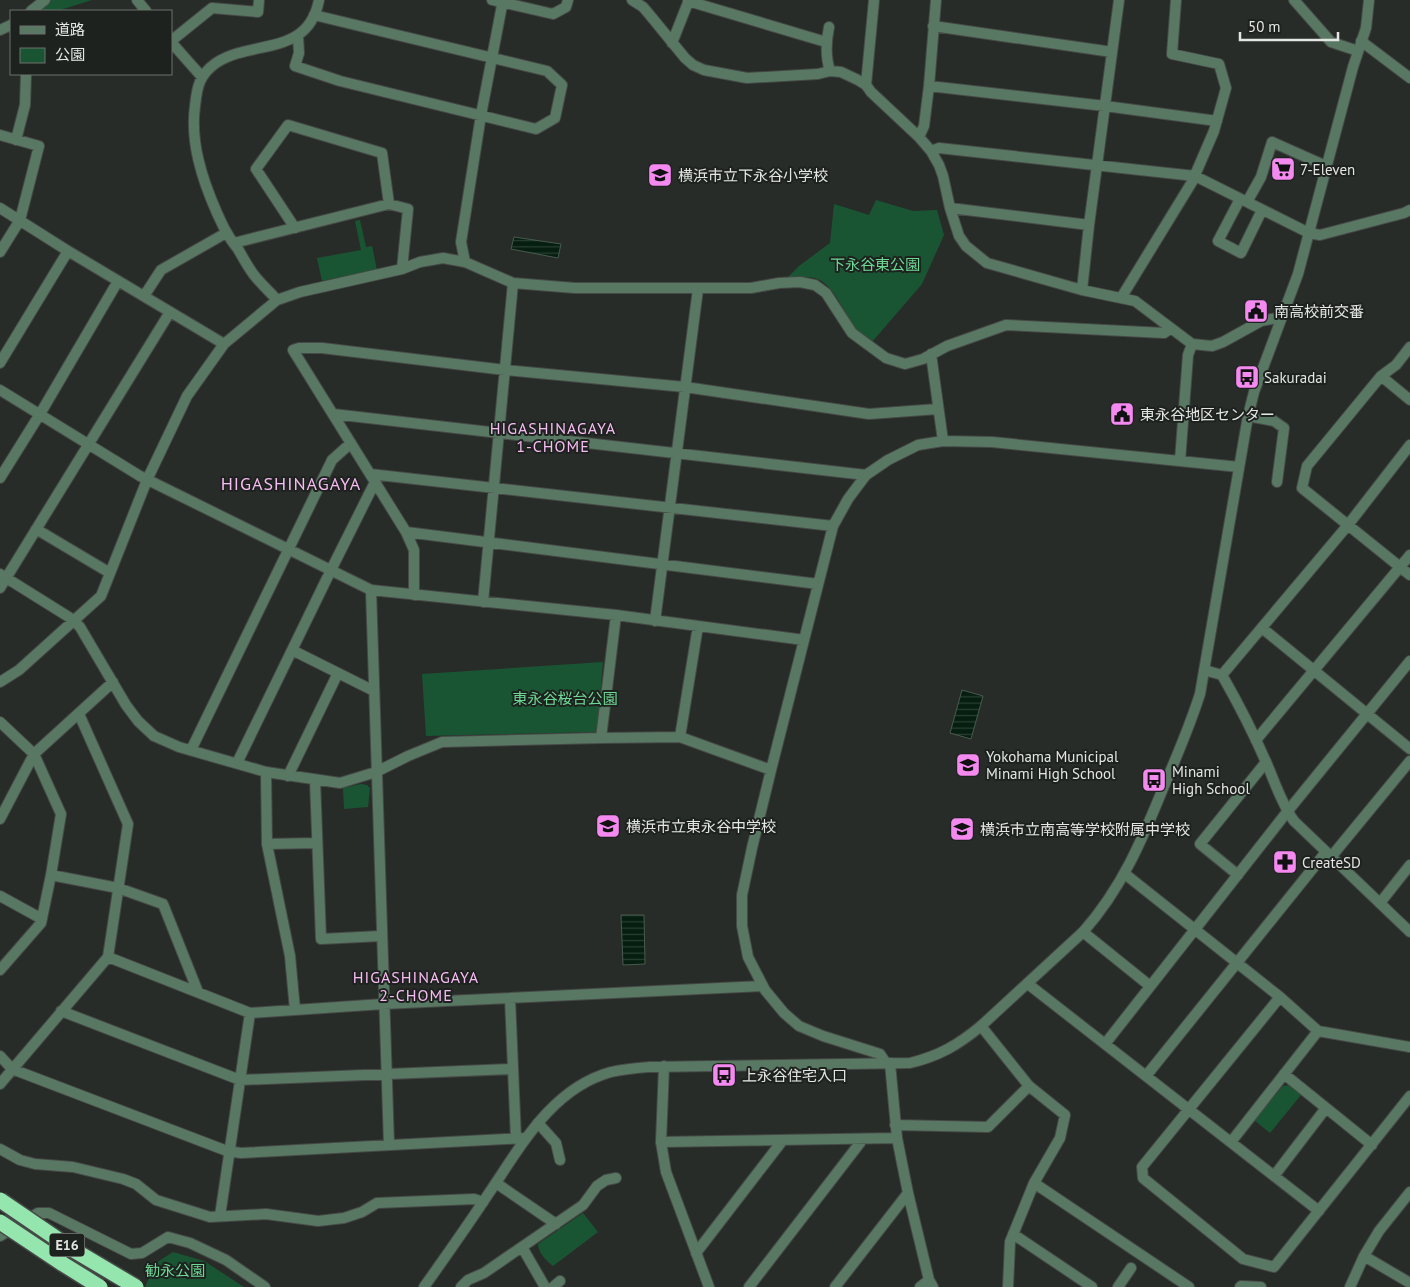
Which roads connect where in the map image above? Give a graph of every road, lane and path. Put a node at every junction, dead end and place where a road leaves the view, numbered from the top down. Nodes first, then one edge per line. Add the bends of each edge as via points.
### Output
1 (45, 0) edge
2 (137, 0) edge
3 (259, 0) edge
4 (319, 0) edge
5 (492, 0) edge
6 (568, 0) edge
7 (634, 0) edge
8 (874, 0) edge
9 (936, 0) edge
10 (1119, 0) edge
11 (1172, 0) edge
12 (1176, 0) edge
13 (1294, 0) edge
14 (1369, 0) edge
15 (503, 1) edge
16 (689, 1) edge
17 (32, 10) edge
18 (145, 10) edge
19 (314, 15) junction
20 (933, 26) junction
21 (829, 27) dead end
22 (298, 36) junction
23 (172, 41) edge
24 (826, 42) junction
25 (172, 43) edge
26 (672, 43) junction
27 (1359, 46) junction
28 (1112, 52) junction
29 (492, 58) junction
30 (830, 70) junction
31 (26, 75) edge
32 (202, 77) junction
33 (1410, 78) edge
34 (866, 85) junction
35 (928, 86) junction
36 (1105, 106) junction
37 (481, 115) junction
38 (1217, 121) junction
39 (0, 135) edge
40 (919, 137) junction
41 (16, 140) junction
42 (931, 151) junction
43 (1097, 164) junction
44 (1326, 166) junction
45 (1195, 176) junction
46 (1243, 200) junction
47 (390, 204) junction
48 (0, 208) edge
49 (950, 208) junction
50 (1262, 210) junction
51 (1410, 210) edge
52 (20, 220) junction
53 (1089, 225) junction
54 (295, 228) junction
55 (226, 233) junction
56 (1309, 233) junction
57 (234, 244) junction
58 (68, 251) junction
59 (0, 252) edge
60 (465, 262) junction
61 (402, 269) junction
62 (118, 281) junction
63 (513, 283) junction
64 (698, 289) junction
65 (1082, 290) junction
66 (144, 296) junction
67 (1121, 298) junction
68 (277, 300) junction
69 (170, 312) junction
70 (1282, 317) junction
71 (1170, 329) junction
72 (224, 344) junction
73 (1192, 344) junction
74 (1410, 347) edge
75 (931, 354) junction
76 (0, 363) edge
77 (505, 370) junction
78 (1381, 376) junction
79 (685, 387) junction
80 (0, 390) edge
81 (1410, 400) edge
82 (938, 409) junction
83 (40, 414) junction
84 (333, 414) junction
85 (1248, 416) junction
86 (499, 433) junction
87 (943, 441) junction
88 (351, 443) junction
89 (88, 444) junction
90 (1410, 445) edge
91 (677, 453) junction
92 (1180, 461) junction
93 (1239, 467) junction
94 (866, 475) junction
95 (0, 478) edge
96 (372, 478) junction
97 (147, 480) junction
98 (1277, 482) dead end
99 (494, 488) junction
100 (670, 508) junction
101 (1348, 525) junction
102 (833, 526) junction
103 (36, 529) junction
104 (406, 532) junction
105 (489, 543) junction
106 (288, 549) junction
107 (1410, 555) edge
108 (662, 564) junction
109 (1400, 567) junction
110 (330, 570) junction
111 (110, 573) junction
112 (1410, 575) edge
113 (3, 576) edge
114 (818, 584) junction
115 (0, 588) edge
116 (371, 590) junction
117 (414, 595) junction
118 (484, 602) junction
119 (616, 615) junction
120 (74, 621) junction
121 (655, 621) junction
122 (698, 626) junction
123 (1262, 628) junction
124 (804, 640) junction
125 (292, 650) junction
126 (1410, 661) edge
127 (1204, 670) junction
128 (1314, 670) junction
129 (338, 673) junction
130 (1222, 675) junction
131 (0, 682) edge
132 (113, 682) junction
133 (374, 691) junction
134 (79, 714) junction
135 (1367, 714) junction
136 (0, 722) edge
137 (680, 737) junction
138 (601, 738) junction
139 (1256, 740) junction
140 (1410, 749) edge
141 (191, 750) junction
142 (34, 754) junction
143 (1410, 761) edge
144 (1266, 762) junction
145 (237, 763) junction
146 (771, 770) junction
147 (266, 772) junction
148 (376, 772) junction
149 (288, 776) junction
150 (315, 780) junction
151 (1287, 812) junction
152 (0, 819) edge
153 (316, 843) junction
154 (267, 844) junction
155 (1329, 854) junction
156 (1410, 865) edge
157 (1125, 874) junction
158 (51, 875) junction
159 (1238, 875) junction
160 (118, 888) junction
161 (0, 896) edge
162 (1380, 903) junction
163 (42, 919) junction
164 (1195, 930) junction
165 (1083, 932) junction
166 (1410, 932) edge
167 (381, 936) junction
168 (108, 957) junction
169 (1237, 963) junction
170 (0, 970) edge
171 (1028, 984) junction
172 (763, 986) junction
173 (1150, 986) junction
174 (198, 992) junction
175 (1280, 997) junction
176 (510, 998) junction
177 (383, 1004) junction
178 (295, 1010) junction
179 (61, 1012) junction
180 (250, 1013) junction
181 (981, 1026) junction
182 (1318, 1031) junction
183 (1105, 1044) junction
184 (1410, 1046) edge
185 (0, 1056) edge
186 (888, 1063) junction
187 (664, 1066) junction
188 (512, 1068) junction
189 (12, 1069) junction
190 (386, 1074) junction
191 (1284, 1074) junction
192 (1146, 1076) junction
193 (240, 1080) junction
194 (0, 1084) edge
195 (1029, 1086) junction
196 (1410, 1096) edge
197 (1326, 1108) junction
198 (1188, 1109) junction
199 (538, 1123) junction
200 (895, 1125) junction
201 (521, 1138) junction
202 (897, 1138) junction
203 (863, 1139) junction
204 (783, 1140) junction
205 (661, 1142) junction
206 (1231, 1142) junction
207 (388, 1145) junction
208 (1372, 1145) junction
209 (0, 1149) edge
210 (230, 1151) junction
211 (560, 1160) dead end
212 (1274, 1176) junction
213 (616, 1178) dead end
214 (496, 1183) junction
215 (1034, 1183) junction
216 (1410, 1192) edge
217 (908, 1193) junction
218 (0, 1200) edge
219 (483, 1202) junction
220 (1319, 1211) junction
221 (220, 1216) junction
222 (0, 1222) edge
223 (556, 1224) junction
224 (1013, 1234) junction
225 (0, 1236) edge
226 (522, 1247) junction
227 (696, 1253) junction
228 (1364, 1256) junction
229 (1131, 1268) dead end
230 (931, 1283) edge
231 (1410, 1283) edge
232 (100, 1287) edge
233 (136, 1287) edge
234 (266, 1287) edge
235 (424, 1287) edge
236 (462, 1287) edge
237 (546, 1287) edge
238 (710, 1287) edge
239 (748, 1287) edge
240 (835, 1287) edge
241 (920, 1287) edge
242 (1008, 1287) edge
243 (1092, 1287) edge
244 (1118, 1287) edge
245 (1189, 1287) edge
246 (1240, 1287) edge
247 (1261, 1287) edge
248 (1350, 1287) edge

1 - 17 street
2 - 18 street
3 - 23 street via 258,12 212,8
4 - 19 street
5 - 15 street
6 - 15 street via 566,7 553,14
7 - 26 street
8 - 34 street
9 - 20 street
10 - 28 street
11 - 12 street
12 - 38 street via 1172,54 1219,64 1226,88
13 - 27 street via 1332,42
14 - 27 street via 1366,28
15 - 29 street
16 - 24 street
16 - 26 street
19 - 22 street
19 - 29 street
20 - 28 street
20 - 35 street
21 - 24 street
22 - 32 street via 236,54 216,64
22 - 37 street via 299,53 295,66 350,84
24 - 30 street
25 - 32 street
26 - 30 street via 685,58 704,70 746,78 818,74
27 - 33 street
27 - 44 street
28 - 36 street
29 - 37 street
29 - 37 street via 547,71 562,85 555,118 536,129
30 - 34 street
31 - 41 street via 25,106
32 - 55 street via 197,85 193,116 194,142 203,178
34 - 40 street
35 - 36 street
35 - 40 street via 924,126
36 - 38 street
36 - 43 street
37 - 60 street via 462,242
38 - 45 street
39 - 41 street
40 - 42 street
41 - 52 street via 39,146
42 - 43 street via 939,148
42 - 49 street via 939,165
43 - 45 street
43 - 53 street
44 - 46 street via 1272,142 1261,178
44 - 56 street
45 - 46 street
45 - 67 street
46 - 50 street
46 - 50 street via 1218,241 1225,245 1241,253
47 - 54 street
47 - 54 street via 382,153 288,125 256,169
47 - 61 street via 408,209
48 - 52 street
49 - 53 street
49 - 65 street via 959,236 987,263
50 - 56 street
51 - 56 street via 1320,235
52 - 58 street
52 - 59 street
53 - 65 street
54 - 57 street
55 - 57 street
55 - 66 street via 161,270
56 - 70 street
57 - 68 street via 253,274
58 - 62 street
58 - 76 street
60 - 61 street via 443,258
60 - 63 street
61 - 68 street
62 - 66 street
62 - 83 street
63 - 64 street via 575,288
63 - 77 street
64 - 75 street via 751,288 800,282 815,285 826,293 852,333 886,358 905,364
64 - 79 street
65 - 67 street
66 - 69 street
67 - 71 street via 1135,301
68 - 72 street
69 - 72 street
69 - 89 street
70 - 73 street via 1261,321 1212,346
70 - 85 street via 1256,385
71 - 73 street
71 - 75 street via 1164,333 1006,326
72 - 97 street via 187,396
73 - 92 street via 1188,355
74 - 78 street via 1396,365
75 - 82 street
77 - 79 street
77 - 84 street via 322,348 293,350
77 - 86 street
78 - 81 street
78 - 101 street via 1307,466 1302,488
79 - 82 street via 869,414
79 - 91 street
80 - 83 street
82 - 87 street
83 - 89 street
83 - 95 street
84 - 86 street
84 - 88 street
85 - 93 street
85 - 98 street via 1274,421 1284,428
86 - 91 street
86 - 99 street
87 - 92 street via 992,442
87 - 94 street via 918,445
88 - 96 street
88 - 106 street via 332,460
89 - 97 street
89 - 103 street
90 - 101 street
91 - 94 street
91 - 100 street
92 - 93 street
93 - 127 street
94 - 102 street
96 - 99 street
96 - 104 street
96 - 110 street
97 - 106 street
97 - 111 street
99 - 100 street
99 - 105 street
100 - 102 street
100 - 108 street
101 - 109 street
101 - 123 street
102 - 114 street
103 - 111 street
103 - 113 street
104 - 105 street
104 - 117 street via 414,550
105 - 108 street
105 - 118 street
106 - 110 street
106 - 141 street
107 - 109 street
108 - 114 street
108 - 121 street
109 - 112 street
109 - 128 street
110 - 116 street
110 - 125 street
111 - 120 street via 101,596
113 - 115 street
113 - 120 street
114 - 124 street
116 - 117 street
116 - 133 street
117 - 118 street
118 - 119 street
119 - 121 street
119 - 138 street
120 - 131 street via 19,670
120 - 132 street
121 - 122 street
122 - 124 street
122 - 137 street
123 - 128 street
123 - 130 street
124 - 146 street
125 - 129 street
125 - 145 street
126 - 135 street
127 - 130 street
127 - 157 street via 1192,720
128 - 135 street
128 - 139 street
129 - 133 street
129 - 149 street
130 - 139 street
132 - 134 street
132 - 141 street via 138,721 154,736
133 - 148 street
134 - 142 street
134 - 160 street via 128,824
135 - 140 street
135 - 151 street
136 - 142 street
137 - 138 street
137 - 146 street
138 - 148 street via 442,742
139 - 144 street
141 - 145 street
142 - 152 street
142 - 158 street via 61,814
143 - 155 street
144 - 151 street
144 - 159 street via 1200,844
145 - 147 street
146 - 172 street via 742,895 742,926 748,957
147 - 149 street
147 - 154 street
148 - 150 street via 340,783
148 - 167 street
149 - 150 street
150 - 153 street
151 - 155 street
151 - 159 street
153 - 154 street
153 - 167 street via 321,939
154 - 178 street via 290,956
155 - 162 street
155 - 169 street
156 - 162 street
157 - 164 street
157 - 165 street
158 - 160 street
158 - 163 street
159 - 164 street
160 - 168 street
160 - 174 street via 163,904
161 - 163 street
162 - 166 street
163 - 170 street
164 - 169 street
164 - 173 street
165 - 171 street
165 - 173 street
167 - 177 street
168 - 174 street
168 - 179 street
169 - 175 street
169 - 192 street
171 - 181 street
171 - 183 street
172 - 176 street
172 - 186 street via 799,1026 880,1054
173 - 183 street
174 - 180 street
175 - 182 street
175 - 198 street
176 - 177 street
176 - 188 street
177 - 178 street
177 - 190 street
178 - 180 street
179 - 189 street
179 - 193 street
180 - 193 street
181 - 186 street via 958,1044 928,1059
181 - 195 street
182 - 184 street
182 - 191 street
183 - 192 street
185 - 189 street
186 - 187 street
186 - 200 street
187 - 199 street via 630,1068 593,1079 560,1100
187 - 205 street
188 - 190 street
188 - 201 street
189 - 194 street
189 - 210 street
190 - 193 street
190 - 207 street
191 - 197 street
191 - 206 street
192 - 198 street
193 - 210 street
195 - 200 street via 988,1127
195 - 215 street via 1065,1115 1060,1138
196 - 208 street
197 - 208 street
197 - 212 street
198 - 206 street
198 - 220 street via 1142,1167 1143,1178 1243,1259 1274,1268
199 - 201 street
199 - 211 street via 556,1143
200 - 202 street
201 - 207 street
201 - 214 street
202 - 203 street
202 - 217 street
203 - 204 street
203 - 239 street
204 - 205 street
204 - 227 street
205 - 227 street via 666,1172
206 - 212 street
207 - 210 street
208 - 220 street
209 - 221 street via 35,1164 74,1167 123,1179 136,1184 156,1200 210,1217
210 - 221 street
212 - 220 street
213 - 223 street via 597,1186 583,1205
214 - 219 street
214 - 223 street
215 - 224 street
215 - 245 street
216 - 228 street
217 - 230 street
217 - 240 street
218 - 233 highway, E16, bridge
219 - 221 street via 474,1199 377,1203 344,1218 318,1221 266,1214
219 - 235 street
222 - 232 highway, E16, bridge
223 - 226 street
224 - 242 street
224 - 243 street
225 - 234 street via 38,1213 49,1213 131,1254 142,1254 168,1237 190,1243 226,1260
226 - 236 street
226 - 237 street
227 - 238 street
228 - 231 street
228 - 248 street
229 - 244 street
230 - 241 street
246 - 247 street

